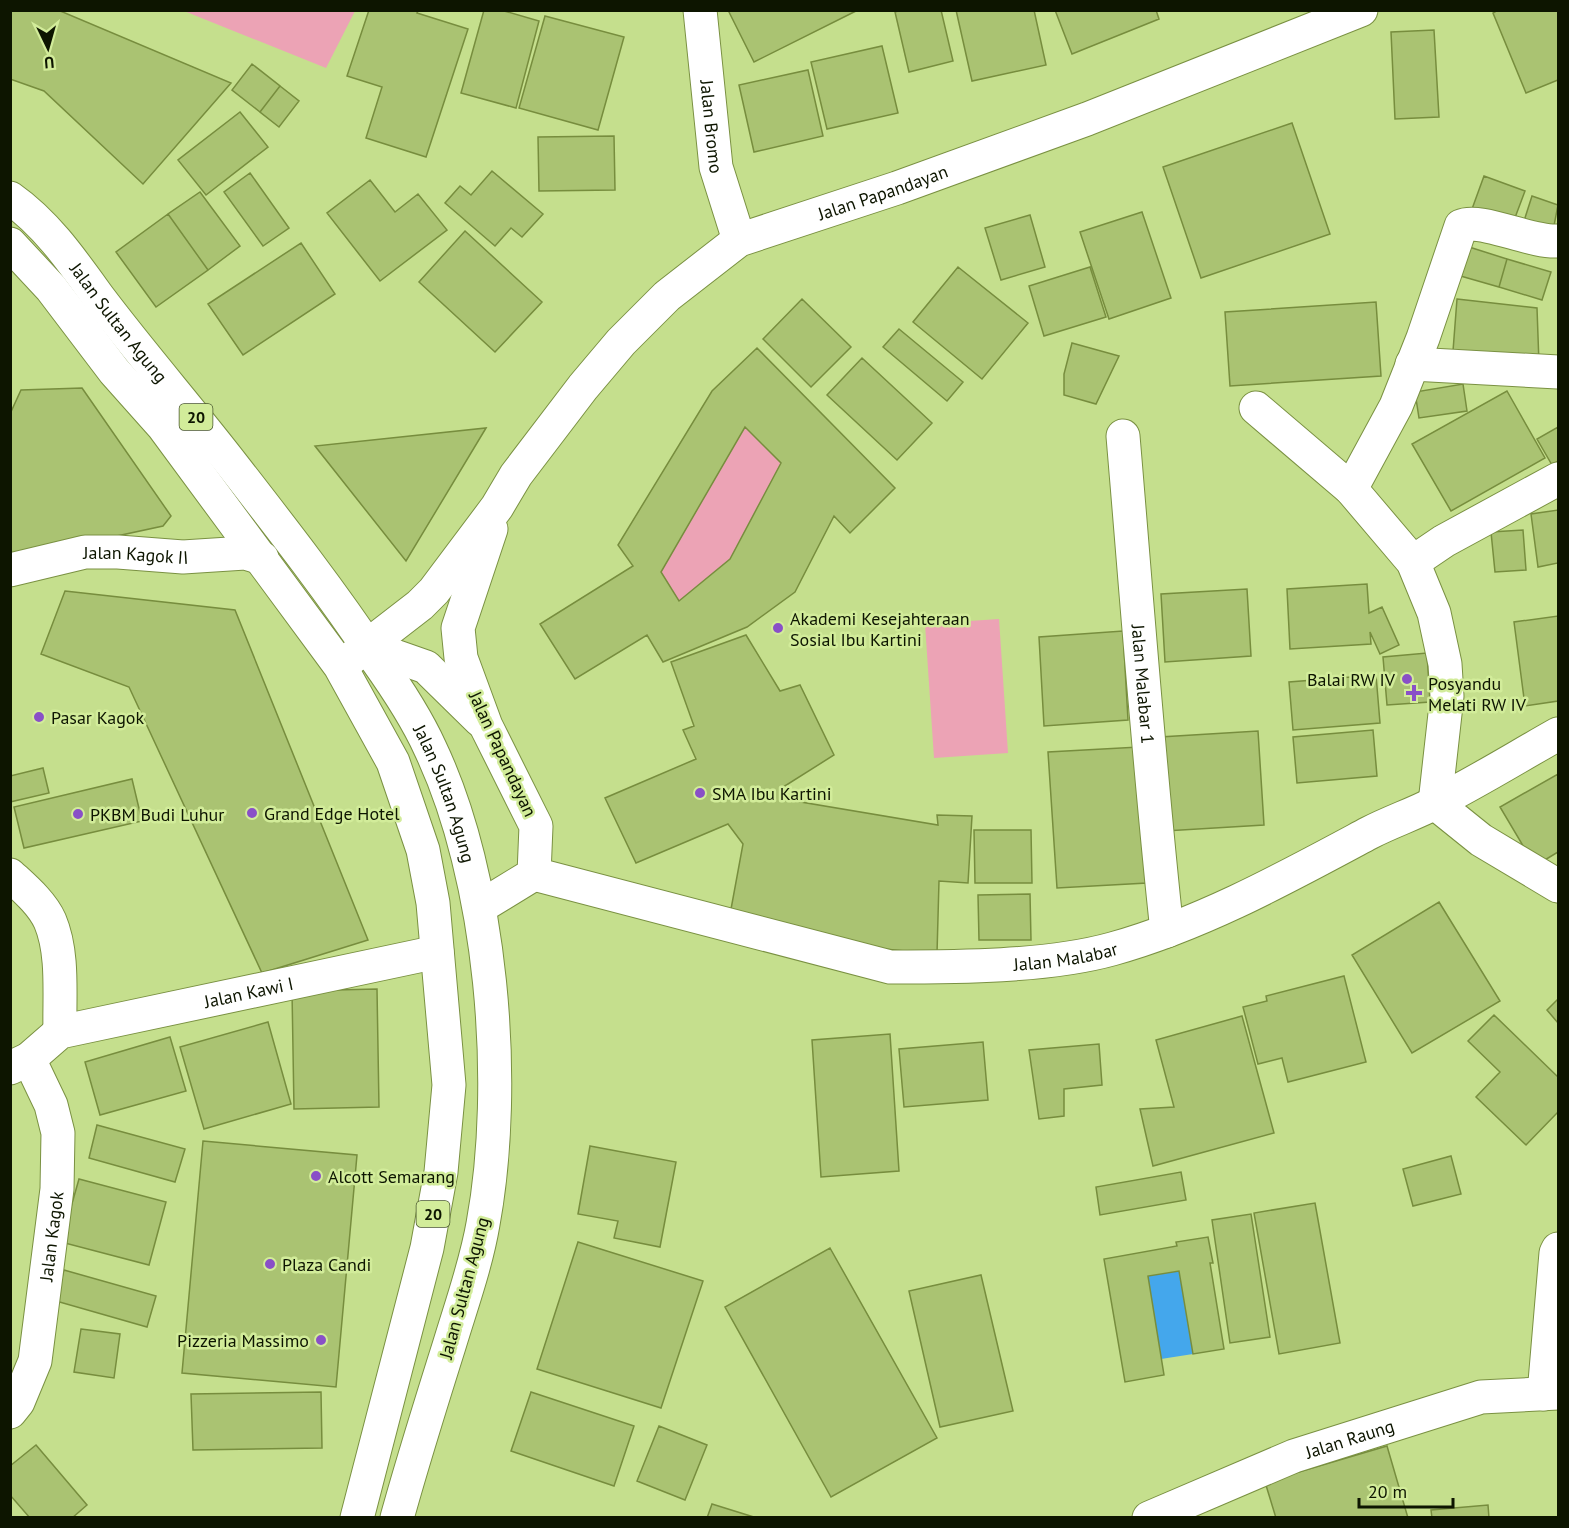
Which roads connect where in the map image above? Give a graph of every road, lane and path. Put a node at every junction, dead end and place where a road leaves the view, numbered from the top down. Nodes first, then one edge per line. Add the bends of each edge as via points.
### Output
1 (700, 10) edge
2 (1361, 10) edge
3 (10, 198) edge
4 (739, 240) junction
5 (1558, 241) edge
6 (10, 244) edge
7 (1412, 364) junction
8 (1558, 372) edge
9 (1256, 408) dead end
10 (1122, 436) dead end
11 (1558, 479) edge
12 (1351, 489) junction
13 (497, 507) junction
14 (262, 558) junction
15 (1413, 562) junction
16 (10, 570) edge
17 (369, 647) junction
18 (340, 666) junction
19 (400, 693) junction
20 (364, 710) junction
21 (486, 726) junction
22 (1558, 734) edge
23 (1435, 803) junction
24 (534, 874) junction
25 (10, 875) edge
26 (1558, 886) edge
27 (480, 907) junction
28 (1167, 931) junction
29 (437, 952) junction
30 (60, 1032) junction
31 (20, 1063) edge
32 (1558, 1249) edge
33 (1551, 1393) edge
34 (10, 1412) edge
35 (357, 1518) edge
36 (397, 1518) edge
37 (1149, 1518) edge

1 - 4 main road, Jalan Bromo via 716,167
2 - 4 main road, Jalan Papandayan via 1076,123
3 - 17 main road, Jalan Sultan Agung / 20 via 37,219 83,273
4 - 13 main road, Jalan Papandayan via 667,296 621,342 516,475
5 - 7 main road via 1542,241 1474,224 1461,226
6 - 14 main road, Jalan Sultan Agung / 20 via 164,426
7 - 8 main road
7 - 12 main road via 1396,406
9 - 12 main road
10 - 28 main road, Jalan Malabar 1
11 - 15 main road
12 - 15 main road
13 - 17 main road, Jalan Papandayan via 420,606
13 - 21 main road, Jalan Papandayan via 458,628 461,658
14 - 16 main road, Jalan Kagok II via 245,553 183,557 85,552
14 - 18 main road, Jalan Sultan Agung / 20
15 - 23 main road via 1434,613 1447,696
17 - 18 main road, Jalan Papandayan
17 - 19 main road, Jalan Sultan Agung / 20
17 - 21 main road via 426,667
18 - 20 main road, Jalan Sultan Agung / 20
19 - 20 main road
19 - 27 main road, Jalan Sultan Agung / 20 via 430,747 447,790 460,825
20 - 29 main road, Jalan Sultan Agung / 20 via 393,762 414,819 433,903
21 - 24 main road, Jalan Papandayan via 536,826
22 - 23 main road, Jalan Malabar
23 - 26 main road via 1481,840
23 - 28 main road, Jalan Malabar via 1371,832 1311,866
24 - 27 main road
24 - 28 main road, Jalan Malabar via 890,967 1071,958
25 - 30 main road via 50,920 58,962
27 - 36 main road, Jalan Sultan Agung / 20 via 494,1049 491,1177 483,1228 461,1308
29 - 30 main road, Jalan Kawi I
29 - 35 main road, Jalan Sultan Agung / 20 via 448,1085 441,1172 427,1248
30 - 31 main road, Jalan Kawi I
31 - 34 main road, Jalan Kagok via 51,1105 58,1133 57,1189 34,1361
32 - 33 main road
33 - 37 main road, Jalan Raung via 1481,1397 1263,1468

